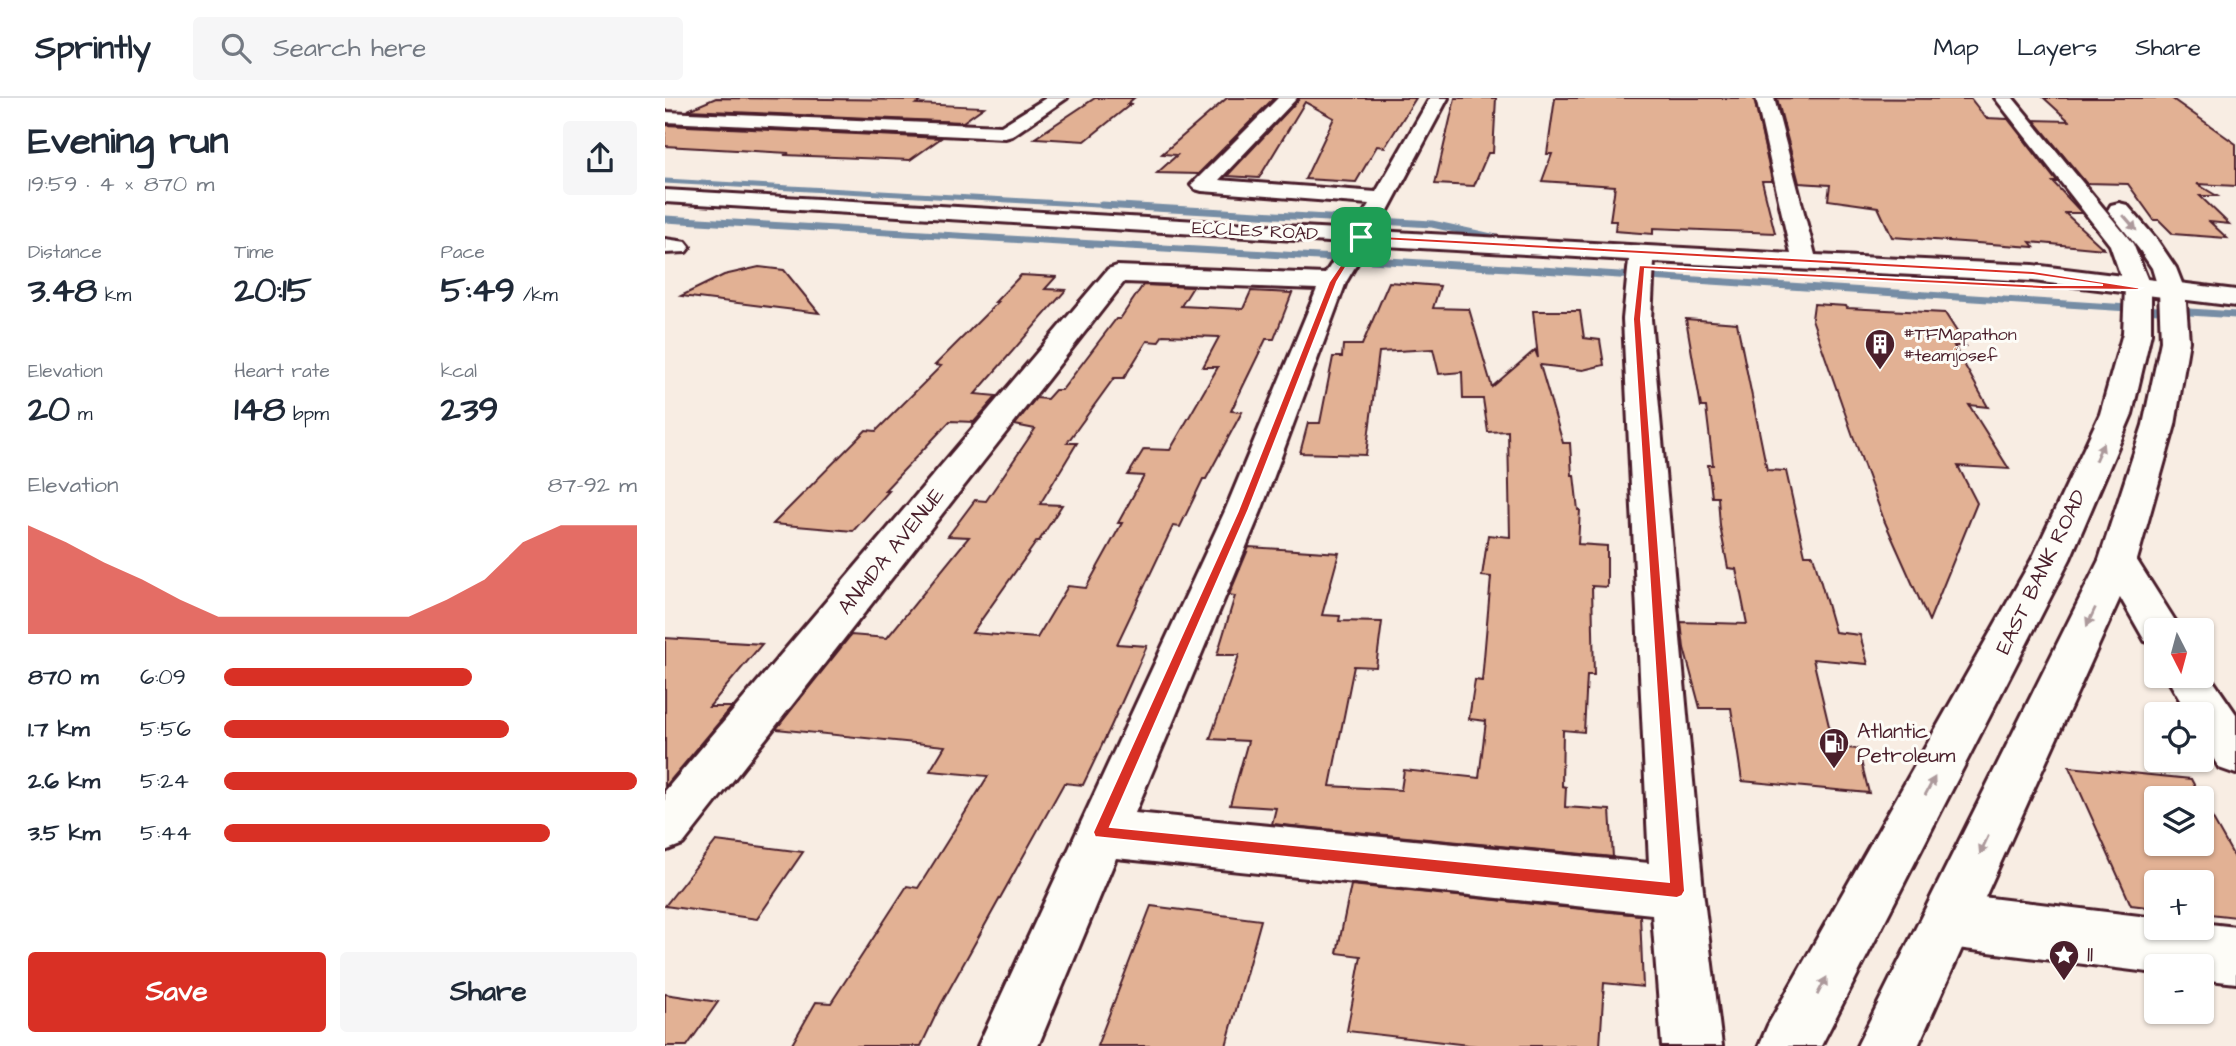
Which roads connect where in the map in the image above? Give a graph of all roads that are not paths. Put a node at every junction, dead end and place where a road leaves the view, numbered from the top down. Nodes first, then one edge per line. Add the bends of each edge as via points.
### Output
1 (686, 98) edge
2 (1058, 98) edge
3 (1288, 98) edge
4 (1439, 98) edge
5 (1765, 98) edge
6 (2004, 98) edge
7 (2021, 98) edge
8 (858, 104) dead end
9 (665, 107) edge
10 (665, 117) edge
11 (822, 124) junction
12 (665, 196) edge
13 (665, 210) edge
14 (1357, 242) junction
15 (1805, 262) junction
16 (1641, 270) junction
17 (2236, 298) edge
18 (2155, 309) junction
19 (2118, 560) junction
20 (2153, 618) edge
21 (2195, 688) edge
22 (2236, 754) edge
23 (665, 828) edge
24 (1100, 832) junction
25 (1677, 891) junction
26 (1949, 920) junction
27 (2236, 955) edge
28 (1008, 1046) edge
29 (1692, 1046) edge
30 (1789, 1046) edge
31 (1887, 1046) edge

1 - 9 street
2 - 11 street via 1005,132
3 - 14 street via 1202,186
4 - 14 street
5 - 15 street
6 - 18 street via 2121,244
7 -> 18 street via 2164,268
8 - 11 street
10 - 11 street
12 - 14 street, ECCLES ROAD
13 - 14 street, ECCLES ROAD
14 - 16 street, ECCLES ROAD
14 - 23 street, ANAIDA AVENUE via 1117,274
14 - 24 street
15 - 16 street, ECCLES ROAD
15 - 18 street, ECCLES ROAD via 2033,273
16 - 18 street, ECCLES ROAD via 2042,287
16 - 25 street via 1637,319
17 - 18 street
18 - 19 street via 2159,425
30 -> 18 street, EAST BANK ROAD via 2051,559 2116,414
19 - 20 street
19 -> 26 street
21 - 22 street
24 - 25 street
24 - 28 street
25 - 29 street
26 - 27 street
26 - 31 street

